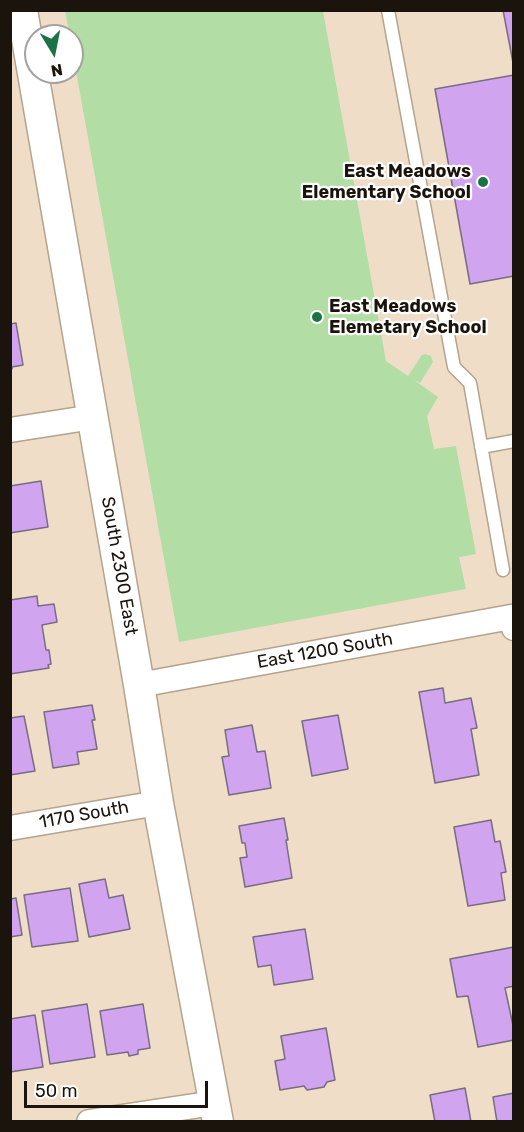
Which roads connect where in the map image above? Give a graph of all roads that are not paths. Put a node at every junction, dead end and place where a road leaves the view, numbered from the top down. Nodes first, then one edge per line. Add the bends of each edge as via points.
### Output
1 (22, 10) edge
2 (388, 10) edge
3 (93, 417) junction
4 (10, 430) edge
5 (513, 441) edge
6 (481, 447) junction
7 (503, 570) dead end
8 (512, 622) edge
9 (139, 685) junction
10 (158, 803) junction
11 (10, 828) edge
12 (216, 1112) edge
13 (89, 1122) edge

1 - 3 street, South 2300 East
2 - 6 lane via 454,367 470,383
3 - 4 street
3 - 9 street, South 2300 East
5 - 6 lane
6 - 7 lane
8 - 9 street, East 1200 South
9 - 10 street, South 2300 East
10 - 11 street, 1170 South
10 - 12 street, South 2300 East
12 - 13 street

